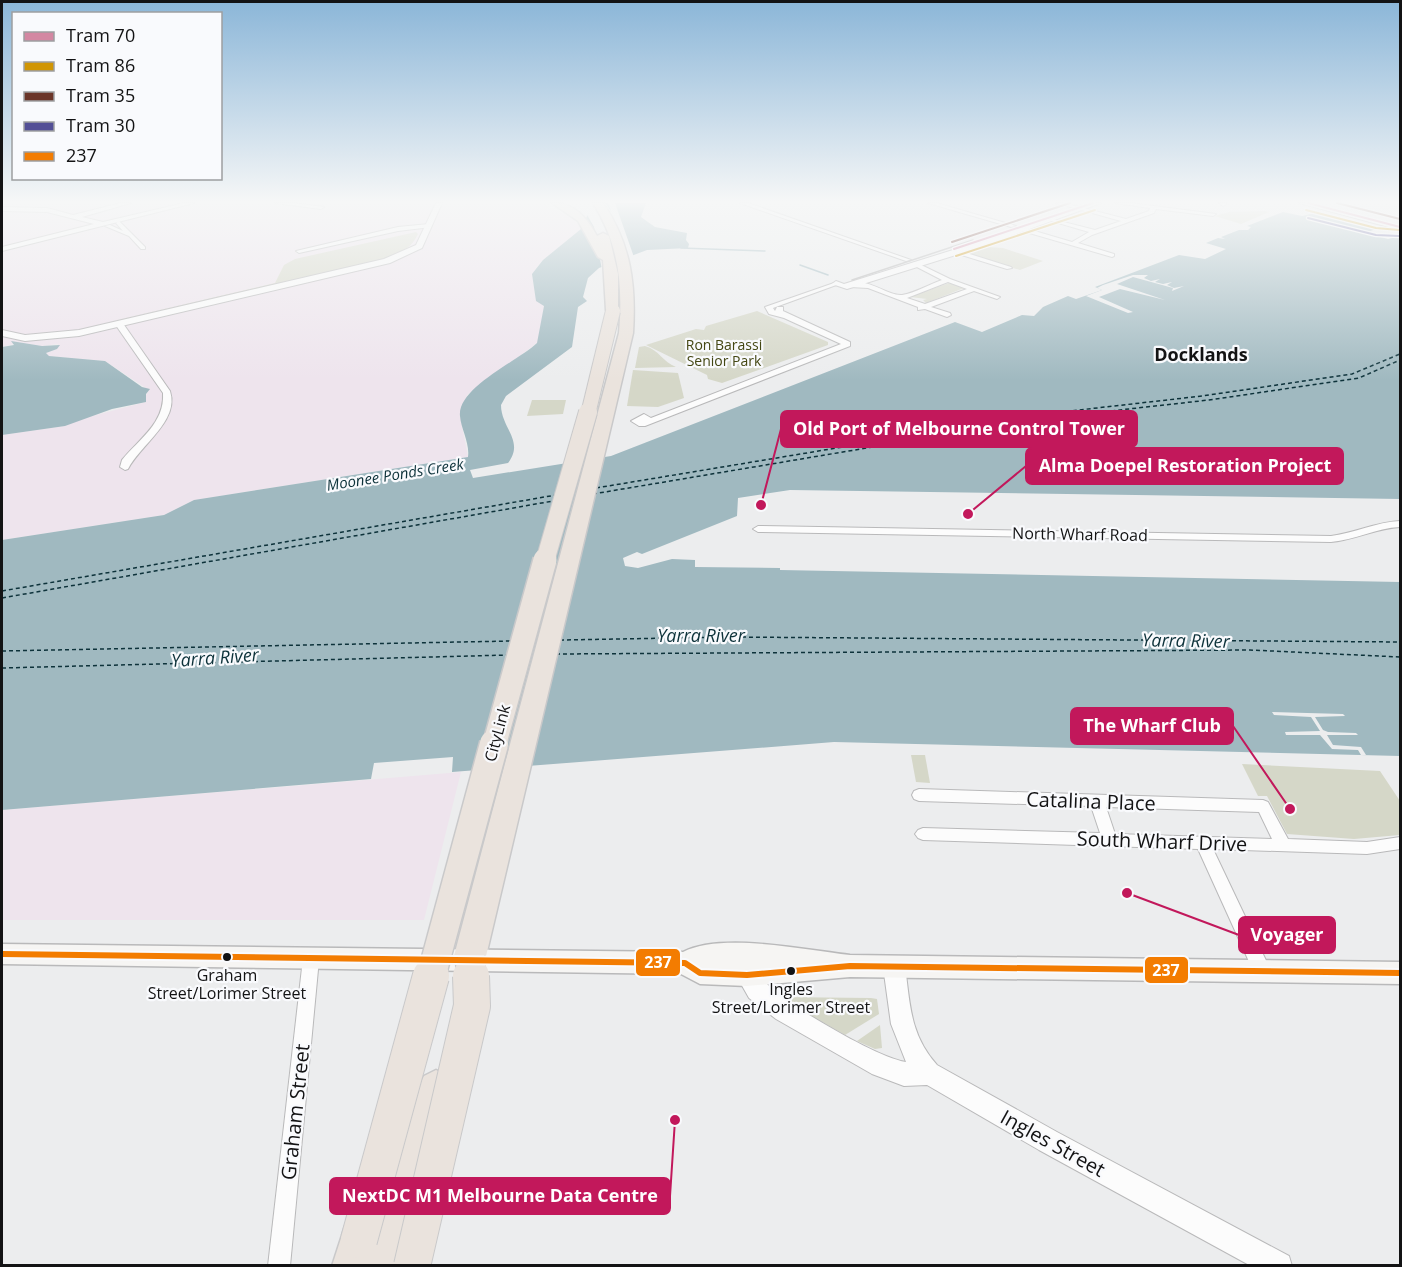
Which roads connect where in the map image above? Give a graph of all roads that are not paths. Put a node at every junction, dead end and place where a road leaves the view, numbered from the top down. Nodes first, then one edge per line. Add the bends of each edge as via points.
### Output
1 (382, 262) edge
2 (614, 262) edge
3 (615, 262) edge
4 (618, 262) edge
5 (621, 262) edge
6 (918, 262) edge
7 (990, 262) edge
8 (915, 263) junction
9 (1009, 268) dead end
10 (619, 269) junction
11 (948, 280) junction
12 (869, 283) junction
13 (844, 285) junction
14 (973, 289) junction
15 (997, 297) dead end
16 (790, 299) junction
17 (896, 299) junction
18 (799, 302) junction
19 (772, 305) junction
20 (921, 308) junction
21 (780, 309) junction
22 (947, 315) dead end
23 (789, 318) junction
24 (119, 324) junction
25 (2, 333) edge
26 (651, 418) dead end
27 (124, 467) dead end
28 (1401, 524) edge
29 (758, 529) dead end
30 (919, 795) dead end
31 (1098, 801) junction
32 (923, 834) dead end
33 (1110, 840) junction
34 (1202, 842) junction
35 (1401, 843) edge
36 (1283, 845) junction
37 (2, 954) edge
38 (470, 956) junction
39 (311, 959) junction
40 (685, 963) junction
41 (850, 966) junction
42 (894, 966) junction
43 (1262, 971) junction
44 (1401, 973) edge
45 (747, 975) junction
46 (929, 1072) junction
47 (279, 1266) edge
48 (352, 1266) edge
49 (390, 1266) edge
50 (412, 1266) edge
51 (1279, 1266) edge

1 - 24 street
2 - 10 highway
3 - 10 highway, CityLink
4 - 10 highway, CityLink
5 - 10 highway
6 - 8 street
7 - 9 street
8 - 11 street
8 - 12 street
8 - 13 street
10 - 38 highway, CityLink via 628,312 620,361
10 - 48 highway, CityLink, bridge via 600,371
11 - 14 street
11 - 17 street
12 - 13 street
12 - 17 street
13 - 16 street
13 - 18 street
14 - 15 street
14 - 20 street
16 - 18 street
16 - 19 street
17 - 20 street
18 - 21 street
19 - 21 street
19 - 23 street via 771,311
20 - 22 street
21 - 23 street via 779,313
23 - 26 street via 848,344
24 - 25 street via 42,338
24 - 27 street via 167,393 169,402 164,415
28 - 29 street, North Wharf Road via 1383,524 1350,537 1331,539
30 - 31 street, Catalina Place
31 - 33 street
31 - 36 street, Catalina Place via 1263,806
32 - 33 street, South Wharf Drive
33 - 34 street, South Wharf Drive
34 - 36 street, South Wharf Drive
34 - 43 street
35 - 36 street, South Wharf Drive via 1367,848
37 - 39 main road
38 - 49 highway, CityLink, bridge
38 - 50 highway, bridge via 472,1006
39 - 40 main road
39 - 47 street, Graham Street
40 - 41 main road via 702,954 766,955
40 - 45 main road via 700,973
41 - 42 main road
41 - 45 main road
42 - 43 main road
42 - 46 street, Ingles Street via 903,1034 914,1057
43 - 44 main road
45 - 46 street via 757,992 784,1012 880,1066 904,1074
46 - 51 street, Ingles Street

